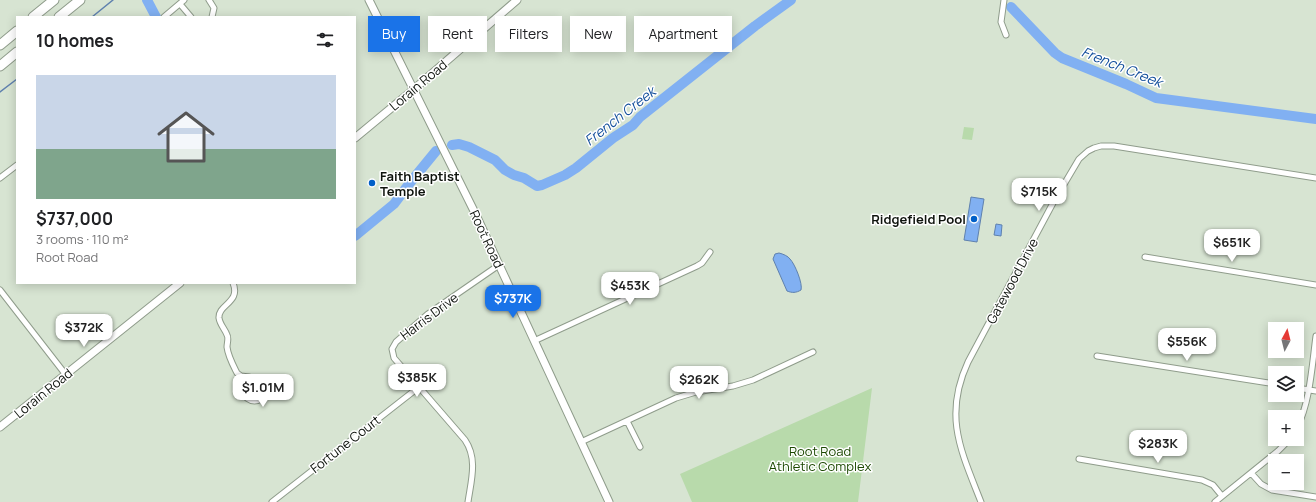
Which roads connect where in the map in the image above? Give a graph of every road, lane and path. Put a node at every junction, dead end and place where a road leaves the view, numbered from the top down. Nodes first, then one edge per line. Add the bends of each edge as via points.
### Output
1 (54, 0) edge
2 (80, 0) edge
3 (209, 0) edge
4 (369, 0) edge
5 (517, 0) edge
6 (1004, 0) edge
7 (182, 2) edge
8 (34, 16) edge
9 (60, 16) edge
10 (165, 16) edge
11 (190, 16) edge
12 (212, 16) edge
13 (16, 31) edge
14 (1006, 35) dead end
15 (0, 45) edge
16 (16, 53) edge
17 (0, 66) edge
18 (413, 90) junction
19 (356, 137) edge
20 (16, 166) edge
21 (12, 169) junction
22 (16, 173) edge
23 (0, 178) edge
24 (1316, 178) edge
25 (710, 252) dead end
26 (1146, 257) dead end
27 (499, 265) junction
28 (179, 284) edge
29 (233, 284) edge
30 (1316, 285) edge
31 (0, 290) edge
32 (1316, 336) edge
33 (534, 341) junction
34 (813, 352) dead end
35 (1097, 356) dead end
36 (66, 375) junction
37 (240, 375) junction
38 (1268, 383) edge
39 (419, 387) junction
40 (1304, 389) edge
41 (1308, 390) junction
42 (1316, 391) edge
43 (1304, 411) edge
44 (627, 421) junction
45 (0, 427) edge
46 (581, 442) junction
47 (1283, 446) edge
48 (640, 447) dead end
49 (1079, 460) dead end
50 (1251, 473) junction
51 (1222, 496) junction
52 (1316, 497) edge
53 (272, 502) edge
54 (468, 502) edge
55 (609, 502) edge
56 (981, 502) edge
57 (1215, 502) edge

1 - 8 highway
2 - 9 highway
3 - 12 street via 214,8
4 - 18 street, Root Road
5 - 18 street, Lorain Road
6 - 14 street via 1001,22
7 - 10 street
7 - 11 street
13 - 15 highway
16 - 17 highway
18 - 19 street, Lorain Road
18 - 27 street, Root Road
20 - 21 street
21 - 22 street
21 - 23 street
24 - 56 street, Gatewood Drive via 1114,146 1101,146 1083,154 1004,294 968,362 958,389 955,411 957,433
25 - 33 street via 697,266
26 - 30 street
27 - 33 street, Root Road
27 - 39 street, Harris Drive via 428,314 394,344 394,358
28 - 36 street, Lorain Road
29 - 37 street via 234,298 219,317 228,335 227,348 233,365
31 - 36 street
32 - 41 street
33 - 46 street, Root Road
34 - 44 street via 753,380 682,396
35 - 38 street
36 - 45 street, Lorain Road
37 - 37 street via 238,385 247,399 252,402 261,399 262,391 249,377
39 - 53 street, Fortune Court
39 - 54 street, Harris Drive via 470,449 473,467
40 - 41 street
41 - 42 street
41 - 43 street
44 - 46 street
44 - 48 street
46 - 55 street, Root Road
47 - 50 street
49 - 51 street via 1202,480 1213,486
50 - 51 street
50 - 52 street via 1261,484 1272,490
51 - 57 street

